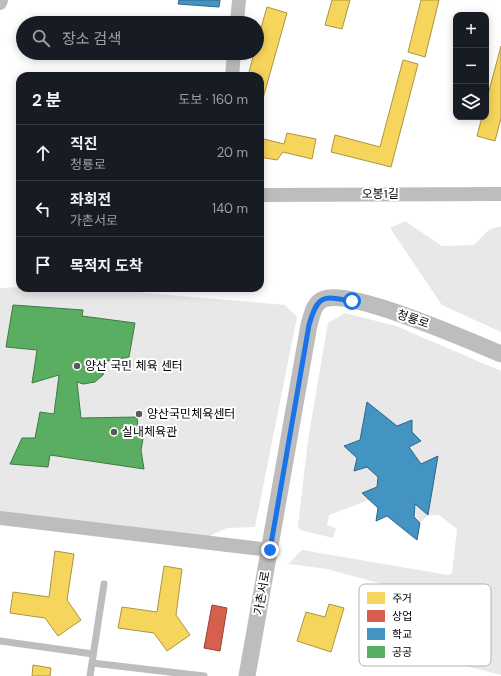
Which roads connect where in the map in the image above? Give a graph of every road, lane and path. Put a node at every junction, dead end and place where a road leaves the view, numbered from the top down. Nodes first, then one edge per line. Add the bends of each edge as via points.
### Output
1 (1, 0) edge
2 (240, 0) edge
3 (0, 4) edge
4 (238, 16) edge
5 (233, 60) edge
6 (232, 72) edge
7 (264, 194) edge
8 (501, 194) edge
9 (322, 300) joint
10 (501, 354) edge
11 (0, 518) edge
12 (270, 550) junction
13 (104, 584) dead end
14 (0, 641) edge
15 (93, 654) junction
16 (92, 663) junction
17 (90, 676) edge
18 (204, 676) edge
19 (247, 676) edge

1 - 3 street
2 - 4 street
5 - 6 street
7 - 8 street, 오봉1길
9 - 10 street, 청룡로 via 331,297 378,307 443,329
9 - 12 street, 가촌서로 via 314,307 309,325
11 - 12 street
12 - 19 street, 가촌서로
13 - 15 lane
14 - 15 lane
15 - 16 lane
16 - 17 lane
16 - 18 lane

